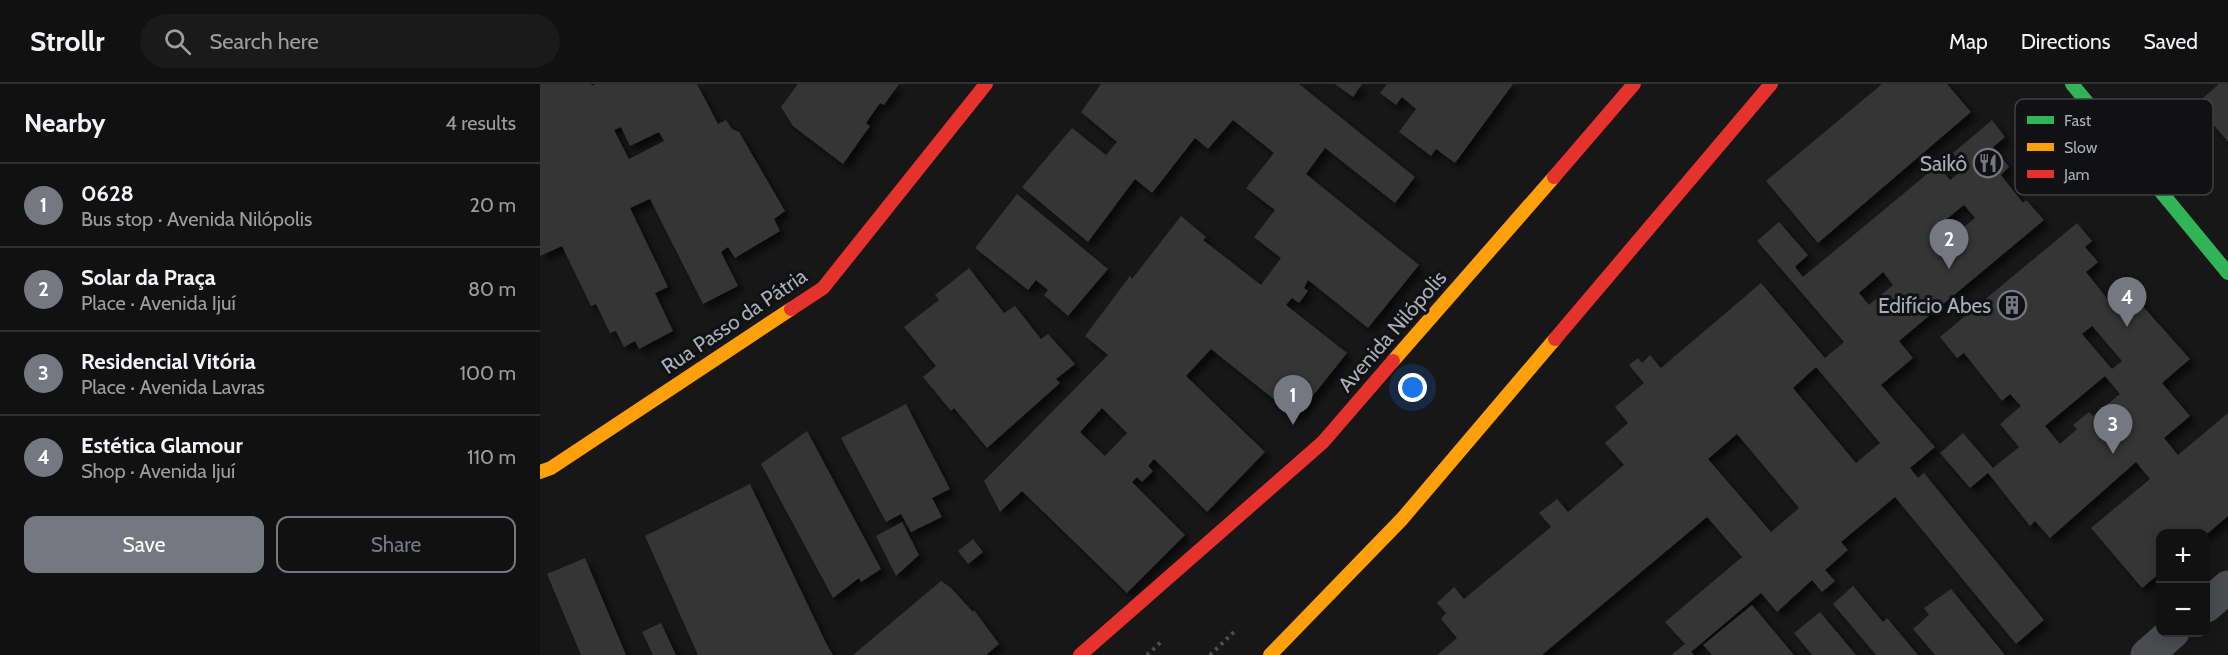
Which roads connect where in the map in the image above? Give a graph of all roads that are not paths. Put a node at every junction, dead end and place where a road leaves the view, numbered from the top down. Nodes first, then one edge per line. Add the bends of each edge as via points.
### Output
1 (986, 84) edge
2 (1634, 84) edge
3 (1771, 84) edge
4 (2072, 84) edge
5 (2084, 99) edge
6 (2164, 195) edge
7 (2228, 273) edge
8 (540, 472) edge
9 (2228, 586) edge
10 (2210, 602) edge
11 (2169, 637) edge
12 (1080, 655) edge
13 (1270, 655) edge
14 (2147, 655) edge

1 - 8 main road, Rua Passo da Pátria via 823,288
2 - 12 main road, Avenida Nilópolis via 1323,442
3 - 13 main road via 1402,519
4 - 5 main road
6 - 7 main road
9 - 10 street
11 - 14 street

